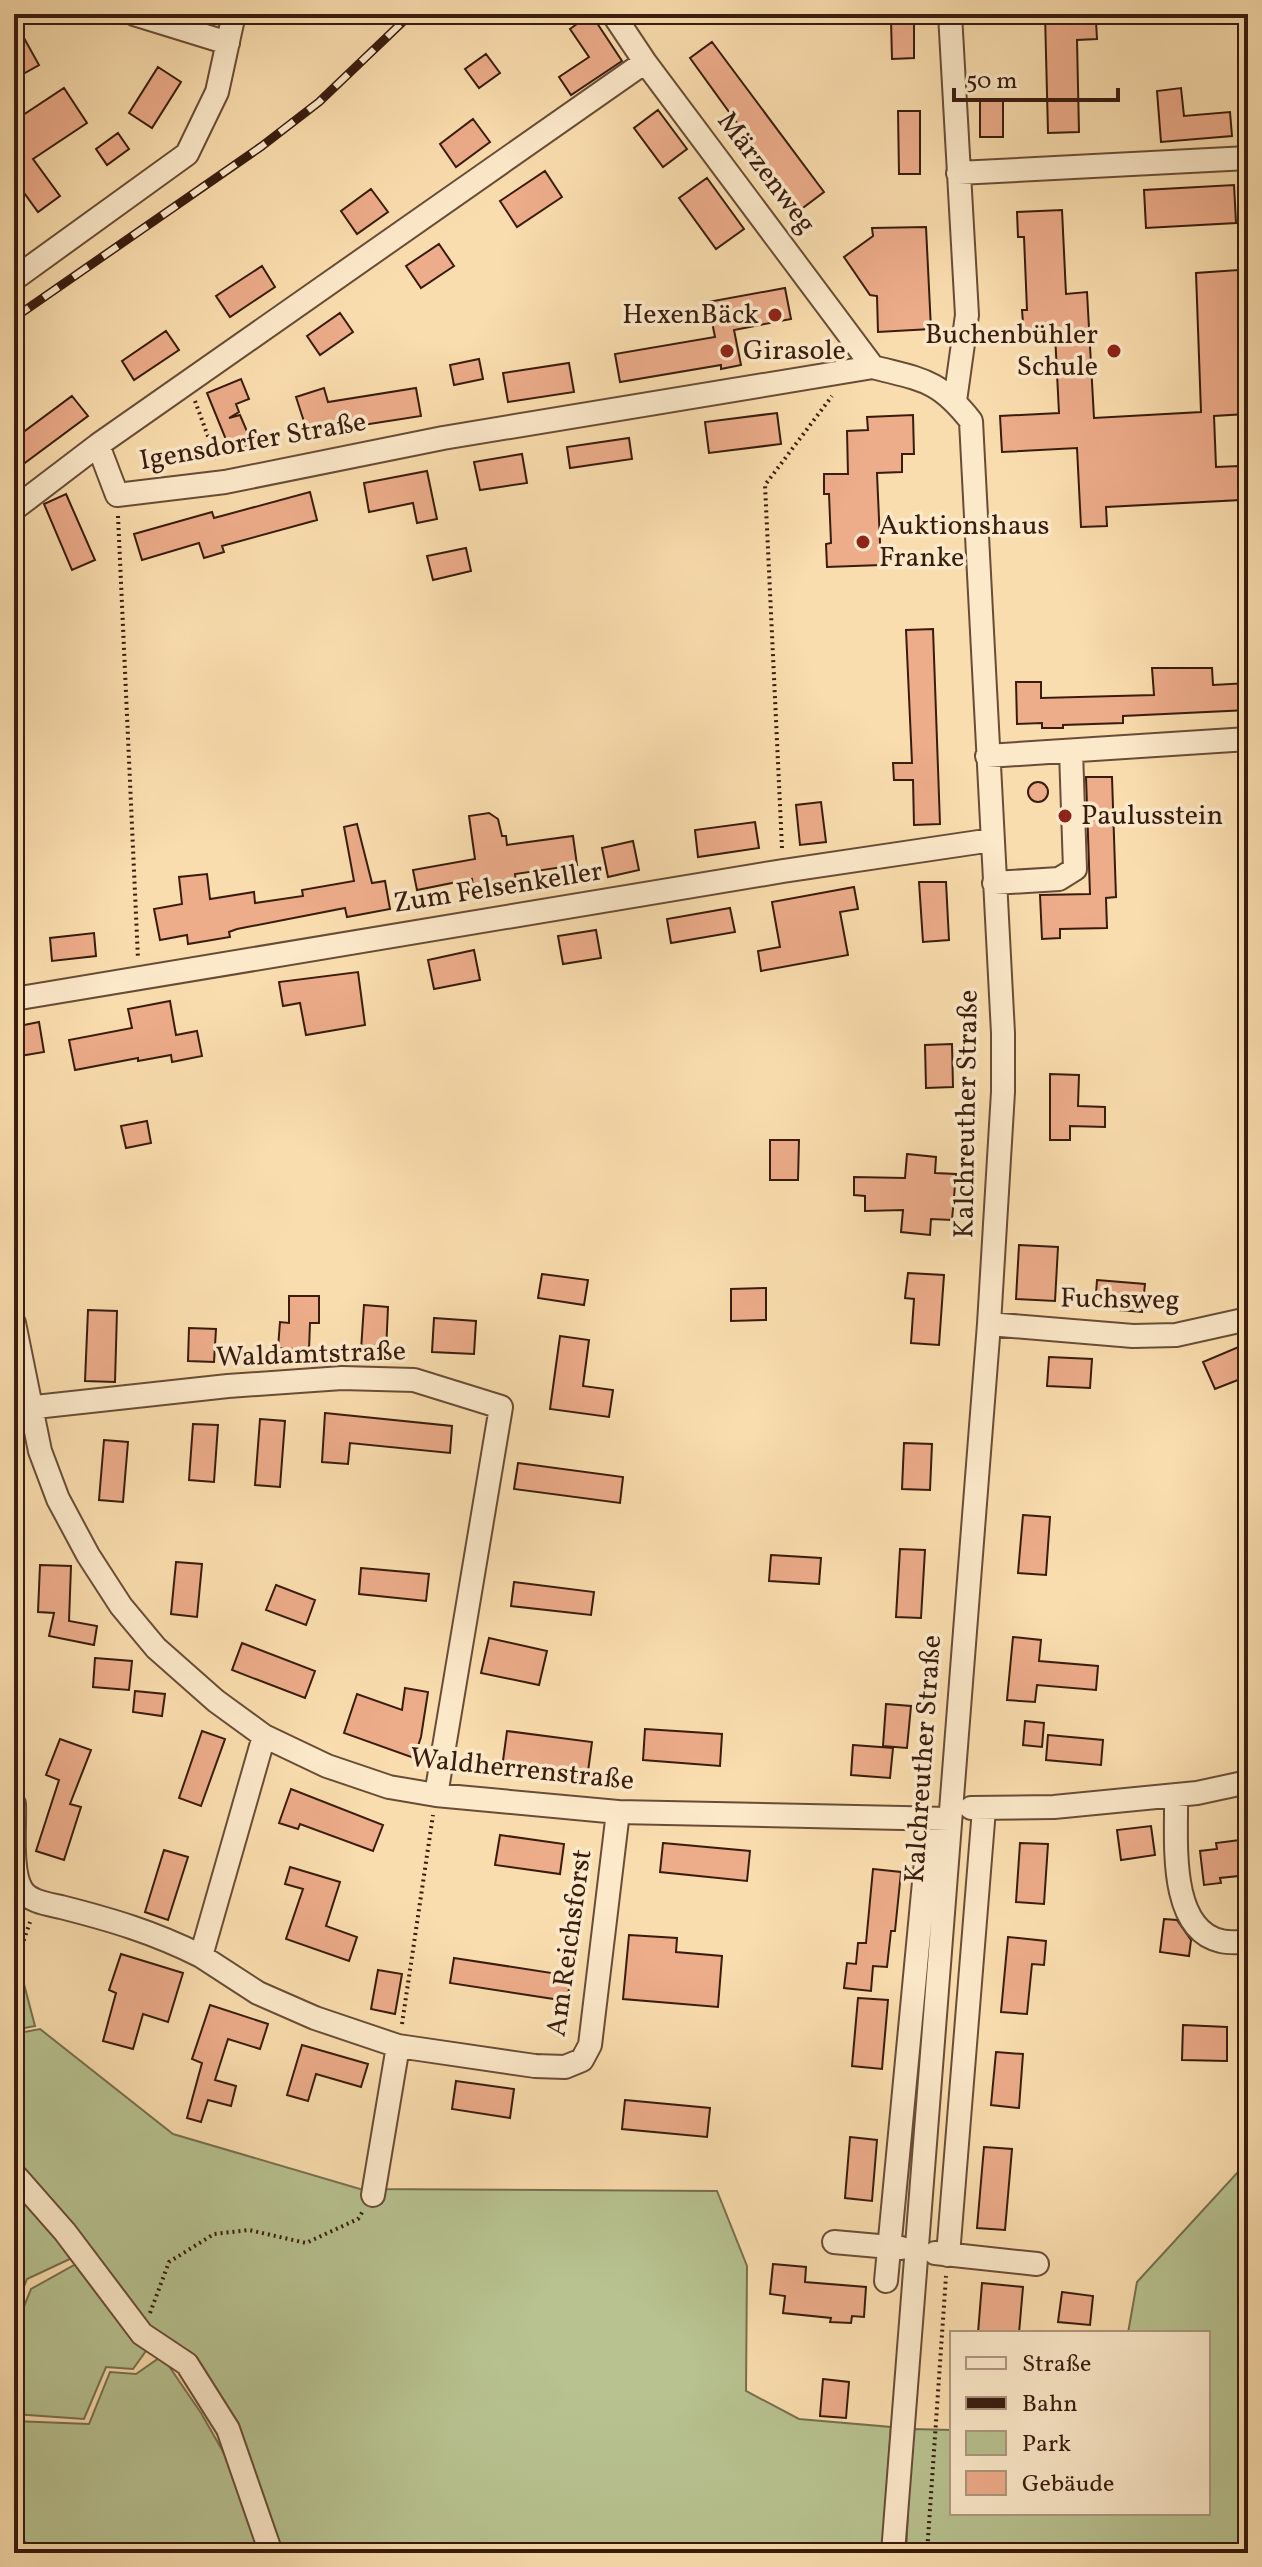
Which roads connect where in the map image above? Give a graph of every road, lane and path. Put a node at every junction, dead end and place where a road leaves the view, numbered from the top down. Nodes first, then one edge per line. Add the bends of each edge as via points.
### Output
1 (134, 14) edge
2 (234, 14) edge
3 (613, 14) edge
4 (950, 14) edge
5 (228, 43) junction
6 (645, 62) junction
7 (1248, 158) edge
8 (958, 173) junction
9 (14, 279) edge
10 (873, 367) junction
11 (835, 373) junction
12 (187, 380) junction
13 (955, 401) junction
14 (98, 445) junction
15 (225, 482) junction
16 (117, 495) junction
17 (14, 509) edge
18 (1248, 739) edge
19 (1071, 751) junction
20 (987, 756) junction
21 (992, 840) junction
22 (783, 871) junction
23 (994, 883) junction
24 (139, 978) junction
25 (14, 999) edge
26 (1248, 1319) edge
27 (14, 1323) edge
28 (989, 1324) junction
29 (22, 1408) edge
30 (264, 1736) junction
31 (1248, 1782) edge
32 (436, 1795) junction
33 (1176, 1795) junction
34 (14, 1804) edge
35 (984, 1809) junction
36 (618, 1812) junction
37 (943, 1815) junction
38 (15, 1854) edge
39 (37, 1901) junction
40 (1247, 1942) edge
41 (201, 1956) junction
42 (14, 1969) edge
43 (398, 2046) junction
44 (14, 2174) edge
45 (373, 2195) joint
46 (834, 2242) dead end
47 (889, 2247) junction
48 (916, 2249) junction
49 (948, 2255) junction
50 (1037, 2264) dead end
51 (886, 2281) dead end
52 (142, 2334) junction
53 (271, 2553) edge
54 (893, 2553) edge
55 (927, 2553) edge

1 - 5 street
2 - 5 street
3 - 6 street, Märzenweg
4 - 8 street
5 - 9 street via 217,92 187,154
6 - 10 street, Märzenweg
6 - 12 street, Igensdorfer Straße
7 - 8 street
8 - 13 street via 967,315
10 - 11 street, Igensdorfer Straße
10 - 13 street via 933,384
11 - 15 street, Igensdorfer Straße via 443,438
11 - 22 path via 837,389 765,485
12 - 14 street, Igensdorfer Straße
12 - 15 path
13 - 20 street, Kalchreuther Straße via 971,421
14 - 16 street, Igensdorfer Straße
14 - 17 street
15 - 16 street, Igensdorfer Straße
16 - 24 path
18 - 19 street
19 - 20 street
19 - 23 street via 1075,869 1059,879
20 - 21 street, Kalchreuther Straße
21 - 22 street, Zum Felsenkeller
21 - 23 street, Kalchreuther Straße
22 - 24 street, Zum Felsenkeller
23 - 28 street, Kalchreuther Straße via 1003,1092
24 - 25 street, Zum Felsenkeller
26 - 28 street, Fuchsweg via 1176,1335 1133,1336
27 - 29 street, Waldherrenstraße
28 - 37 street, Kalchreuther Straße
29 - 30 street, Waldherrenstraße via 58,1499 121,1606 156,1648
29 - 32 street, Waldamtstraße via 342,1378 414,1380 501,1407
30 - 32 street, Waldherrenstraße via 327,1766 389,1787
30 - 41 street
31 - 33 street, Waldherrenstraße
32 - 36 street, Waldherrenstraße
32 - 43 path
33 - 35 street, Waldherrenstraße
33 - 40 street via 1178,1887 1186,1909 1197,1928 1220,1941
34 - 38 street
35 - 37 street, Waldherrenstraße
35 - 49 street
36 - 37 street, Waldherrenstraße
36 - 43 street, Am Reichsforst via 590,2045 582,2060 565,2067 535,2066
37 - 47 street
37 - 48 street, Kalchreuther Straße
38 - 39 street via 22,1891
39 - 41 street, Am Reichsforst via 158,1934
39 - 42 path
41 - 43 street, Am Reichsforst via 258,1993
43 - 45 street
44 - 52 street
45 - 52 path via 358,2219 306,2243 249,2230 214,2234 169,2262
46 - 47 street
47 - 48 street
47 - 51 street
48 - 49 street
48 - 54 street, Kalchreuther Straße
49 - 50 street
49 - 55 path
52 - 53 street via 187,2364 228,2429

